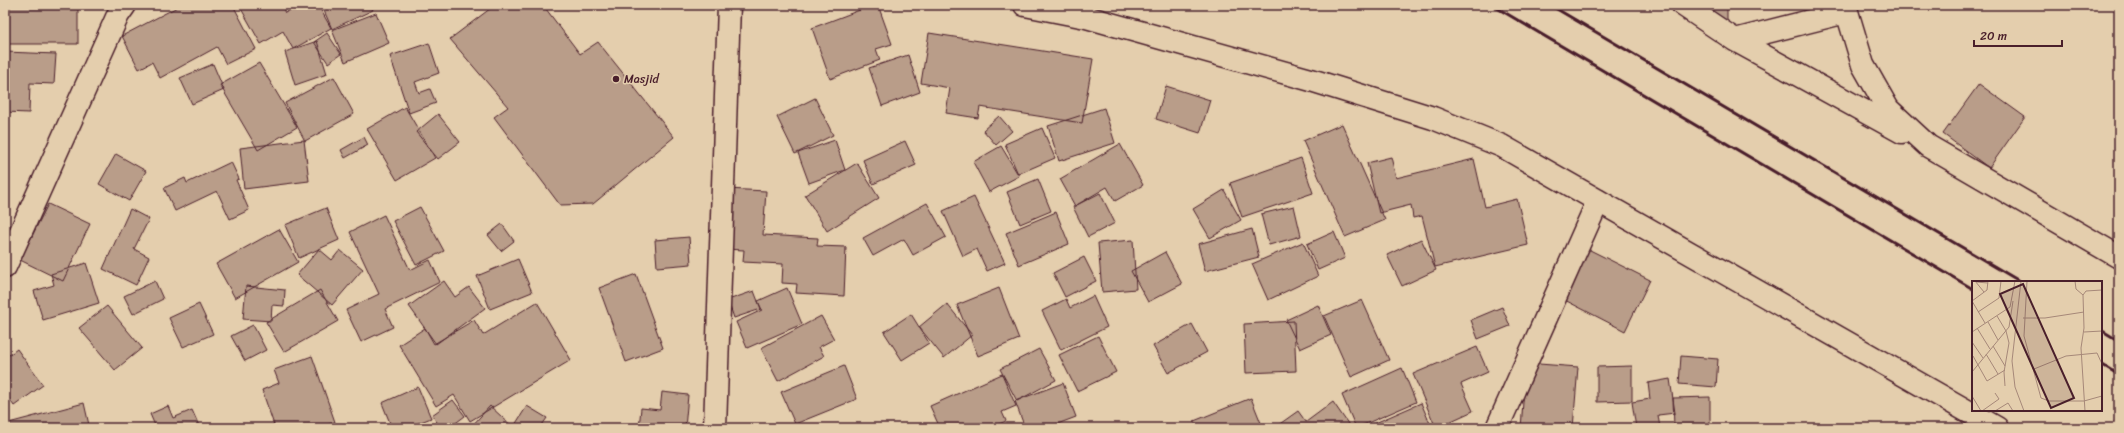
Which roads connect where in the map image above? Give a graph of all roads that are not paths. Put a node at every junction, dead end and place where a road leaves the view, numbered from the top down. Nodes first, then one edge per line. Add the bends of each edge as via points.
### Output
1 (125, 5) edge
2 (729, 5) edge
3 (1025, 5) edge
4 (1683, 5) edge
5 (1845, 9) edge
6 (1735, 40) junction
7 (1928, 146) junction
8 (1598, 201) junction
9 (2119, 256) edge
10 (5, 267) edge
11 (715, 428) edge
12 (1497, 428) edge
13 (1998, 428) edge

1 - 10 street via 118,15
2 - 11 street
3 - 8 street via 1086,17 1311,80 1433,118 1502,146
4 - 6 street
5 - 6 street
5 - 7 street via 1863,65 1888,109
6 - 7 street
7 - 9 street
8 - 12 street
8 - 13 street

